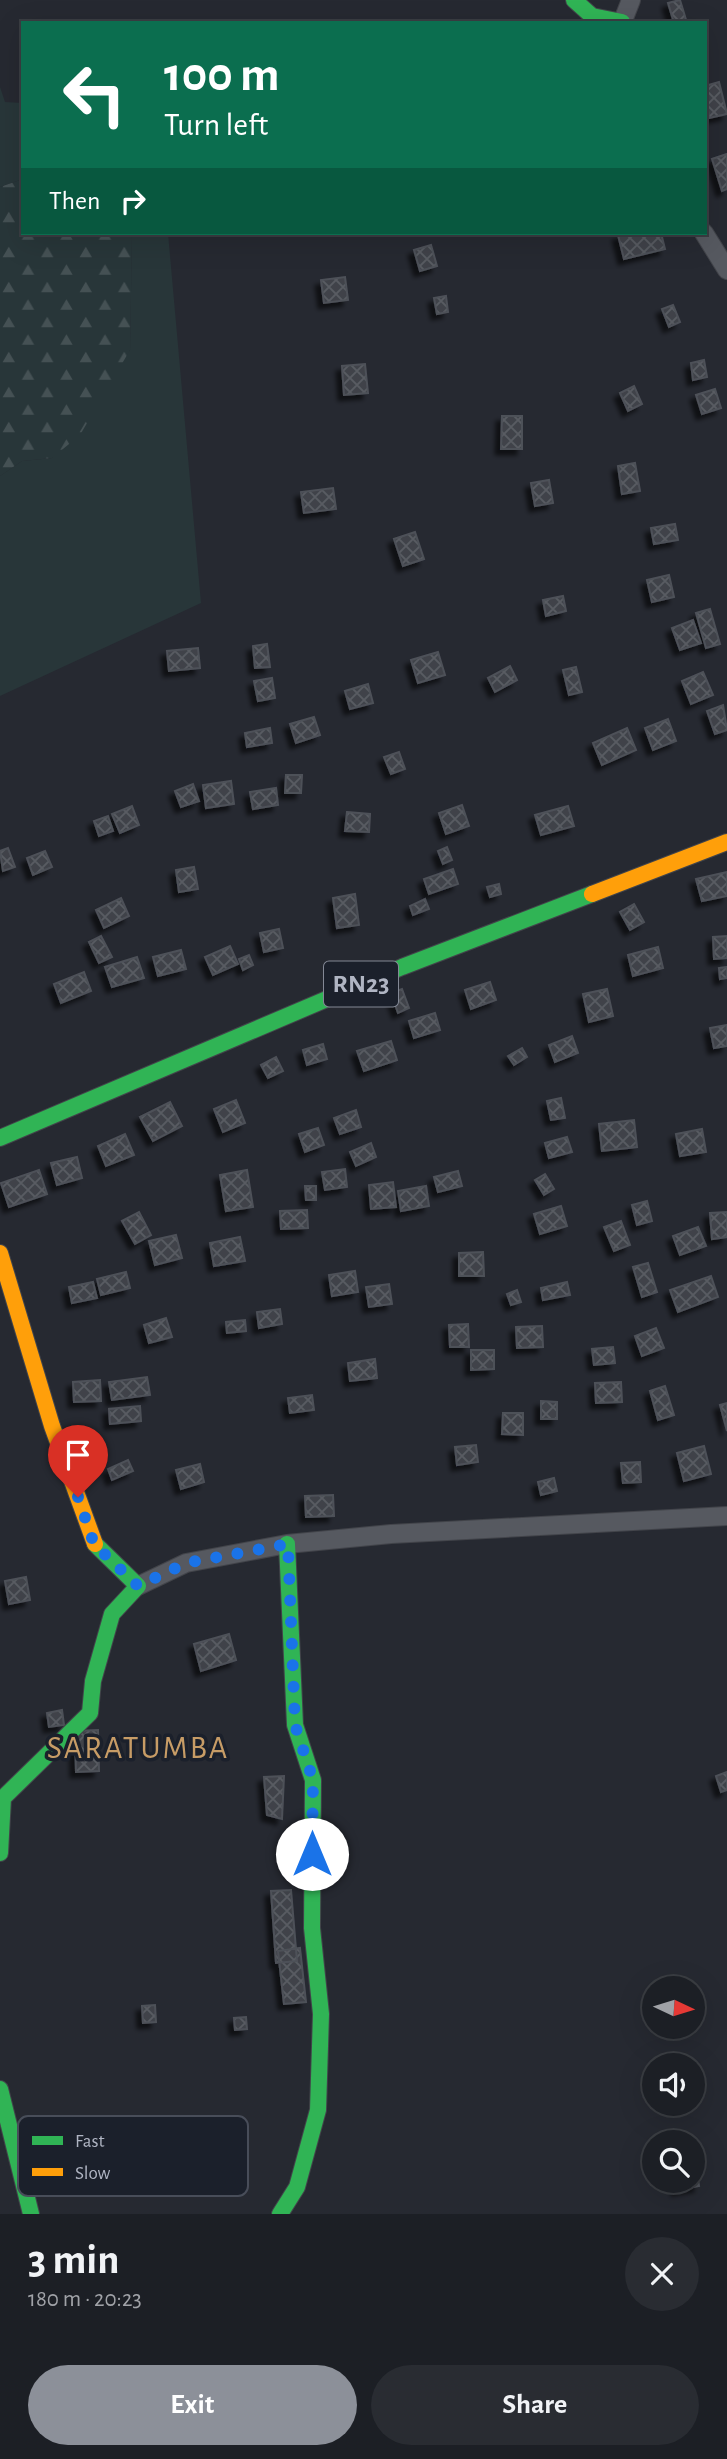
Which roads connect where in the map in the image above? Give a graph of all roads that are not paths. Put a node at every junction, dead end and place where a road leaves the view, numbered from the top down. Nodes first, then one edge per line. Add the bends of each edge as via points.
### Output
1 (574, 0) edge
2 (631, 0) edge
3 (617, 21) edge
4 (622, 21) edge
5 (706, 235) edge
6 (721, 254) edge
7 (727, 270) edge
8 (727, 842) edge
9 (0, 1138) edge
10 (0, 1253) edge
11 (727, 1517) edge
12 (288, 1544) junction
13 (138, 1586) junction
14 (0, 1853) edge
15 (0, 2089) edge
16 (18, 2162) edge
17 (27, 2196) edge
18 (31, 2214) edge
19 (280, 2214) edge

1 - 3 street via 592,16
2 - 4 street
5 - 6 street
6 - 7 street
8 - 9 street, RN23 via 402,967
10 - 13 street via 52,1426 94,1544
11 - 12 street via 391,1534
12 - 13 street via 186,1563
12 - 19 street via 295,1725 313,1780 312,1928 321,2014 318,2110 297,2187
13 - 14 street via 112,1614 93,1681 90,1713 3,1798
15 - 16 street
17 - 18 street

